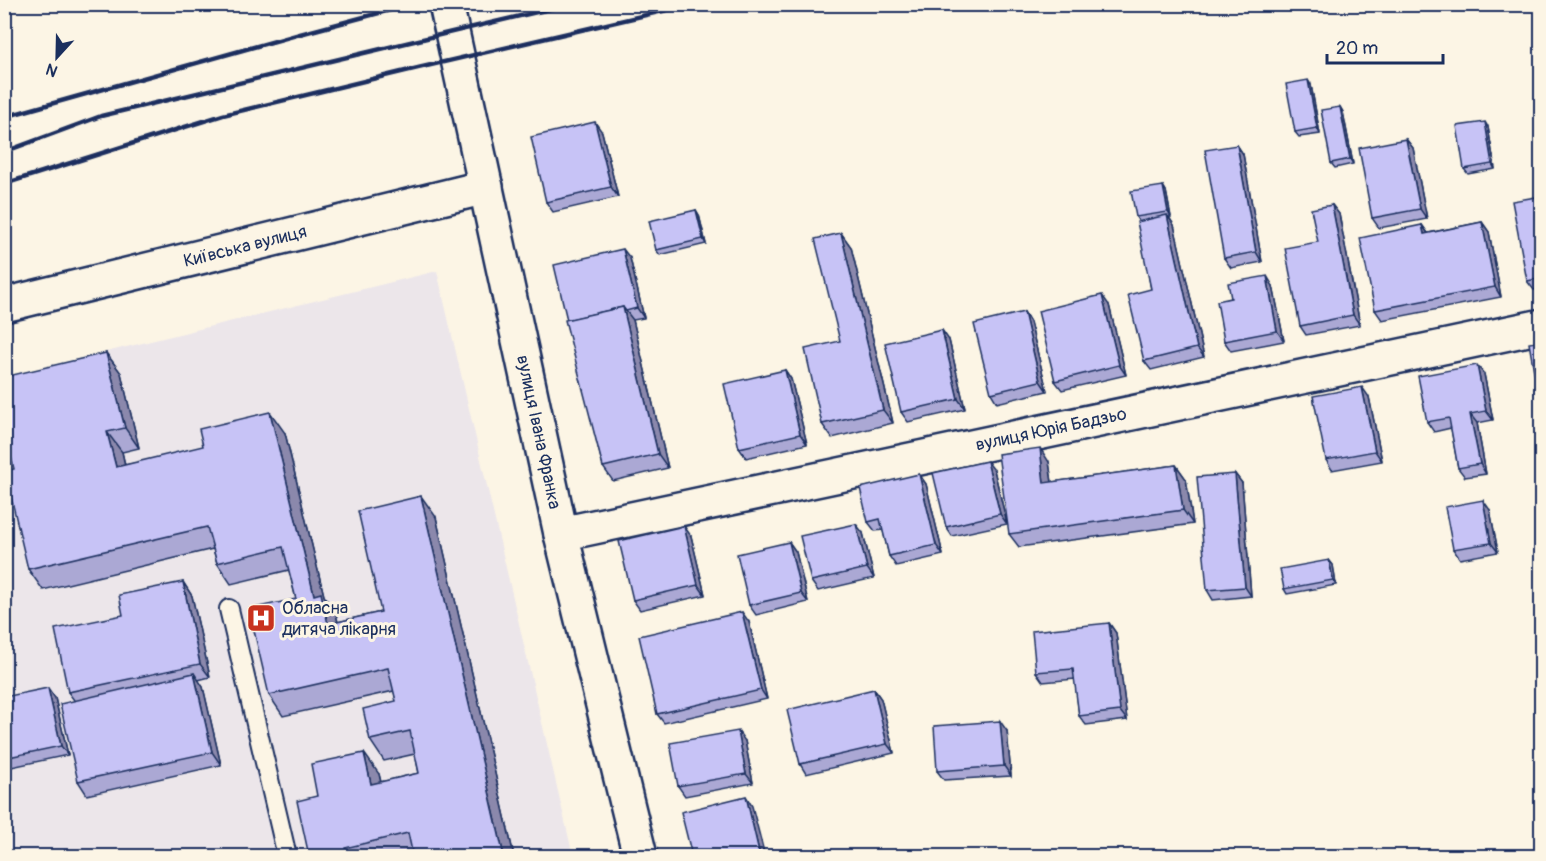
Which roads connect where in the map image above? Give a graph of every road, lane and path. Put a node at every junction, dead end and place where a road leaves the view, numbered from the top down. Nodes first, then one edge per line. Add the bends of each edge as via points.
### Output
1 (446, 4) edge
2 (486, 187) junction
3 (4, 305) edge
4 (1542, 326) edge
5 (561, 534) junction
6 (229, 609) dead end
7 (287, 856) edge
8 (640, 856) edge

1 - 2 street, вулиця Івана Франка
2 - 3 street, Київська вулиця
2 - 5 street, вулиця Івана Франка
4 - 5 street, вулиця Юрія Бадзьо
5 - 8 street, вулиця Івана Франка
6 - 7 lane

